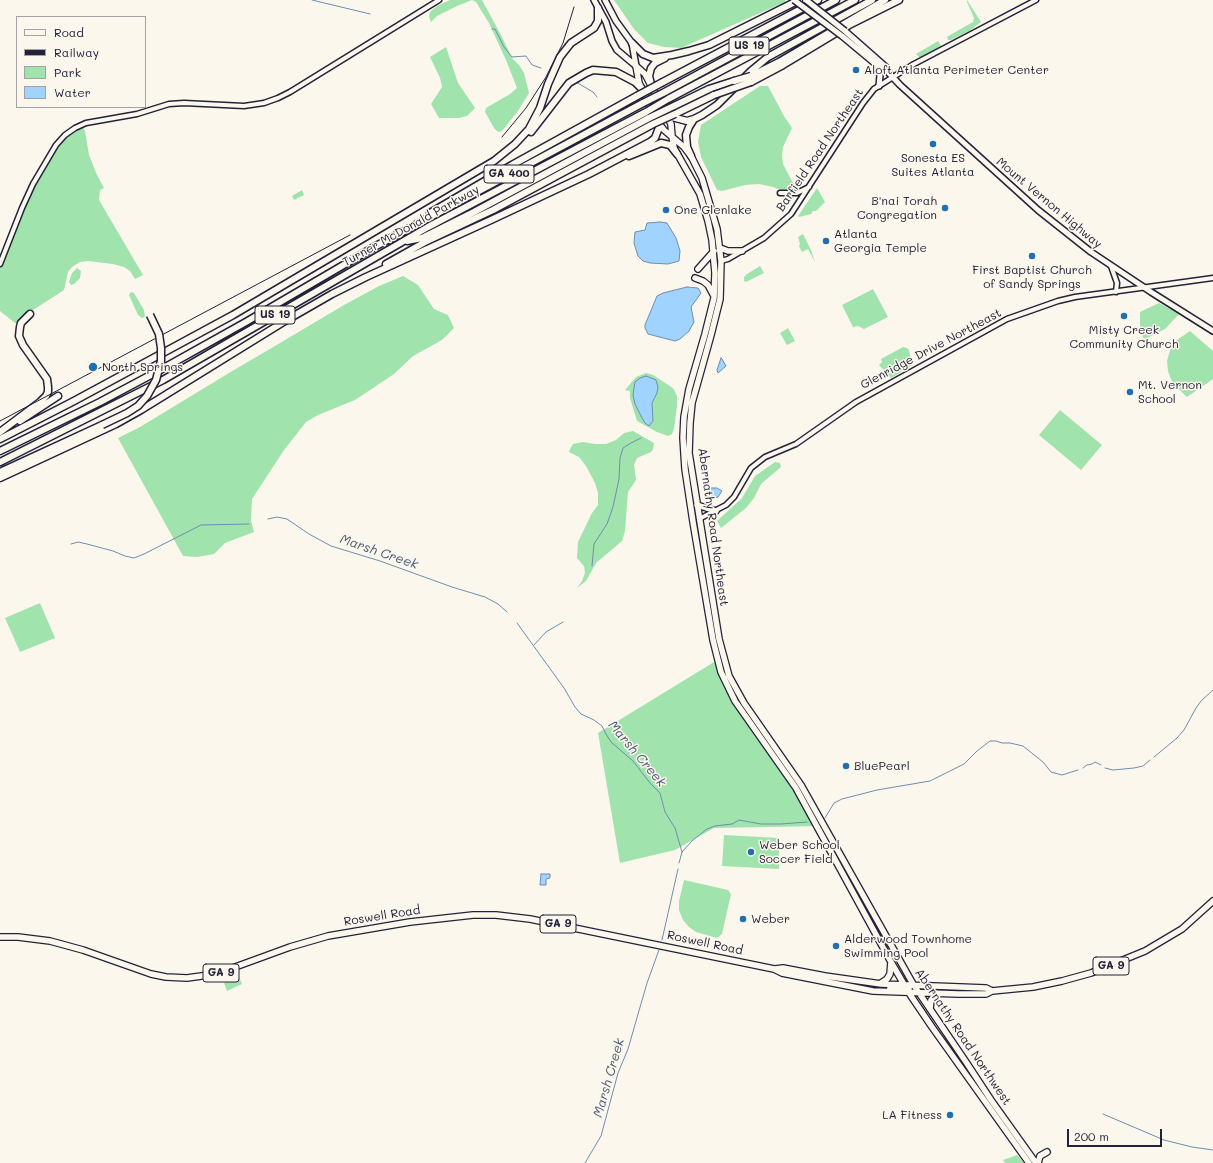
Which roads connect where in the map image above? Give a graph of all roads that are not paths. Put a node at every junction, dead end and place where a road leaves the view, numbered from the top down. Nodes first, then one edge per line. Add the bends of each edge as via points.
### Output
1 (439, 0) edge
2 (594, 0) edge
3 (604, 0) edge
4 (794, 0) edge
5 (799, 0) edge
6 (806, 0) edge
7 (818, 0) edge
8 (836, 0) edge
9 (855, 0) edge
10 (872, 0) edge
11 (885, 0) edge
12 (899, 0) edge
13 (1036, 0) edge
14 (598, 8) junction
15 (844, 34) junction
16 (632, 43) junction
17 (672, 55) junction
18 (636, 66) junction
19 (878, 66) junction
20 (888, 72) junction
21 (892, 77) junction
22 (751, 79) junction
23 (651, 84) junction
24 (879, 86) junction
25 (642, 89) junction
26 (663, 92) joint
27 (668, 116) junction
28 (694, 119) junction
29 (651, 121) junction
30 (660, 125) junction
31 (672, 136) junction
32 (677, 154) junction
33 (691, 156) junction
34 (589, 174) junction
35 (471, 176) junction
36 (810, 185) junction
37 (780, 193) dead end
38 (398, 244) junction
39 (376, 246) junction
40 (720, 248) junction
41 (714, 251) junction
42 (742, 251) junction
43 (723, 262) junction
44 (0, 264) edge
45 (1111, 266) junction
46 (698, 269) dead end
47 (366, 277) junction
48 (695, 278) dead end
49 (1213, 278) edge
50 (1143, 287) junction
51 (1116, 292) junction
52 (714, 296) junction
53 (30, 314) dead end
54 (150, 315) dead end
55 (1213, 331) edge
56 (58, 396) dead end
57 (0, 432) edge
58 (0, 439) edge
59 (0, 451) edge
60 (0, 462) edge
61 (0, 472) edge
62 (0, 478) edge
63 (697, 505) junction
64 (716, 511) junction
65 (699, 519) junction
66 (841, 857) joint
67 (834, 859) joint
68 (856, 898) junction
69 (1213, 901) edge
70 (884, 932) junction
71 (0, 937) edge
72 (891, 962) junction
73 (774, 969) junction
74 (881, 984) junction
75 (907, 988) junction
76 (916, 989) junction
77 (992, 991) junction
78 (936, 994) junction
79 (931, 1010) junction
80 (976, 1082) dead end
81 (991, 1100) junction
82 (1047, 1152) dead end
83 (1029, 1163) edge
84 (1037, 1163) edge

1 - 44 street via 277,98 244,106 169,104 137,114 86,123 75,128 56,145 33,184
2 - 14 main road, Abernathy Road Northeast
3 - 16 main road, Abernathy Road Northeast
4 - 15 main road, Mount Vernon Highway, bridge
5 - 17 highway via 709,45
6 - 15 main road, bridge
7 - 39 highway, US 19, bridge via 637,96 444,204
8 - 26 highway, Turner McDonald Parkway / US 19
9 - 38 highway, Turner McDonald Parkway / GA 400, bridge
10 - 28 highway via 768,57 750,71 717,105
11 - 22 highway
12 - 22 highway
13 - 21 street, Barfield Road Northeast
14 - 18 main road, Abernathy Road Northeast via 617,50
14 - 35 highway via 598,21 594,28 571,43 560,57 540,108 528,129 508,151
15 - 19 main road, Mount Vernon Highway
15 - 20 main road, Mount Vernon Highway via 887,68
16 - 17 highway via 646,56 653,58
16 - 18 main road, Abernathy Road Northeast
17 - 23 highway via 652,65 649,72
18 - 23 main road, Abernathy Road Northeast via 646,74
18 - 25 main road, Abernathy Road Northeast
19 - 20 main road, Mount Vernon Highway
19 - 24 main road
20 - 21 main road, Mount Vernon Highway
21 - 24 street, Barfield Road Northeast
21 - 45 main road, Mount Vernon Highway via 1038,210
22 - 29 highway, bridge via 675,114
22 - 29 highway, bridge via 710,89 674,106
23 - 27 main road, Abernathy Road Northeast
24 - 36 street, Barfield Road Northeast via 863,103
25 - 30 main road, Abernathy Road Northeast
25 - 35 highway via 635,82 616,72 593,70 579,76 569,84 518,147 493,166
26 - 39 highway, Turner McDonald Parkway / GA 400, bridge
27 - 28 highway via 683,121
27 - 31 main road, Abernathy Road Northeast
28 - 33 highway via 686,135
29 - 38 highway via 422,238
29 - 47 highway via 493,210 427,241
30 - 31 main road, Abernathy Road Northeast
30 - 34 highway via 655,138
31 - 32 main road, Abernathy Road Northeast
31 - 33 main road, Abernathy Road Northeast
32 - 34 highway via 670,145 658,144
32 - 41 main road, Abernathy Road Northeast via 700,194 710,225
33 - 40 main road, Abernathy Road Northeast via 707,193
34 - 47 highway
35 - 58 highway via 233,315
36 - 37 street via 797,193
36 - 42 street, Barfield Road Northeast via 791,214 770,234
38 - 60 highway, Turner McDonald Parkway / US 19 via 163,380
39 - 59 highway, Turner McDonald Parkway / US 19 via 162,370
40 - 42 main road
40 - 43 main road, Abernathy Road Northeast
41 - 46 main road
41 - 52 main road, Abernathy Road Northeast
42 - 43 street, Barfield Road Northeast
43 - 63 main road, Abernathy Road Northeast via 718,309 695,388 690,417 690,454
45 - 50 main road, Mount Vernon Highway
45 - 51 street via 1117,284
47 - 62 highway via 285,321 116,424
48 - 52 main road via 708,285
49 - 50 street, Glenridge Drive Northeast
50 - 51 street, Glenridge Drive Northeast
50 - 55 main road, Mount Vernon Highway
51 - 64 street, Glenridge Drive Northeast via 1075,297 1007,319 890,382 856,402 796,444 765,457 751,468 734,497
52 - 67 main road, Abernathy Road Northeast via 690,387 684,416 683,438 685,469 714,647 721,672 735,701 795,787
53 - 57 highway via 21,323 19,336 47,379 48,392 40,402
54 - 61 highway, bridge via 159,334 162,355 158,374 143,401 127,413
56 - 57 highway
63 - 64 main road
63 - 65 main road, Abernathy Road Northeast
64 - 65 street, Glenridge Drive Northeast
65 - 66 main road, Abernathy Road Northeast via 718,639 729,676 744,703 802,785
66 - 70 main road, Abernathy Road Northwest
67 - 68 main road, Abernathy Road Northwest
68 - 70 main road
68 - 72 main road, Abernathy Road Northwest
69 - 77 main road, Roswell Road / GA 9 via 1167,939 1112,965 1050,984 1017,990
70 - 76 main road, Abernathy Road Northwest
71 - 73 main road, Roswell Road / GA 9 via 29,938 56,943 151,974 187,978 216,974 290,947 342,933 433,919 496,915 530,918
72 - 74 main road via 890,974
72 - 75 main road, Abernathy Road Northwest
73 - 74 main road, Roswell Road / GA 9 via 783,968
73 - 75 main road, Roswell Road / GA 9 via 782,973 873,991
74 - 75 main road, Roswell Road / GA 9
75 - 76 main road, Roswell Road / GA 9
75 - 76 main road, Roswell Road / GA 9
75 - 83 main road, Abernathy Road Northwest
76 - 77 main road, Roswell Road / GA 9 via 986,988
76 - 78 main road, Roswell Road / GA 9
76 - 79 main road, Abernathy Road Northwest
77 - 78 main road, Roswell Road / GA 9 via 986,994
78 - 79 main road via 930,1000
79 - 81 main road, Abernathy Road Northwest
80 - 81 main road
81 - 84 main road, Abernathy Road Northwest
82 - 84 main road via 1040,1156

